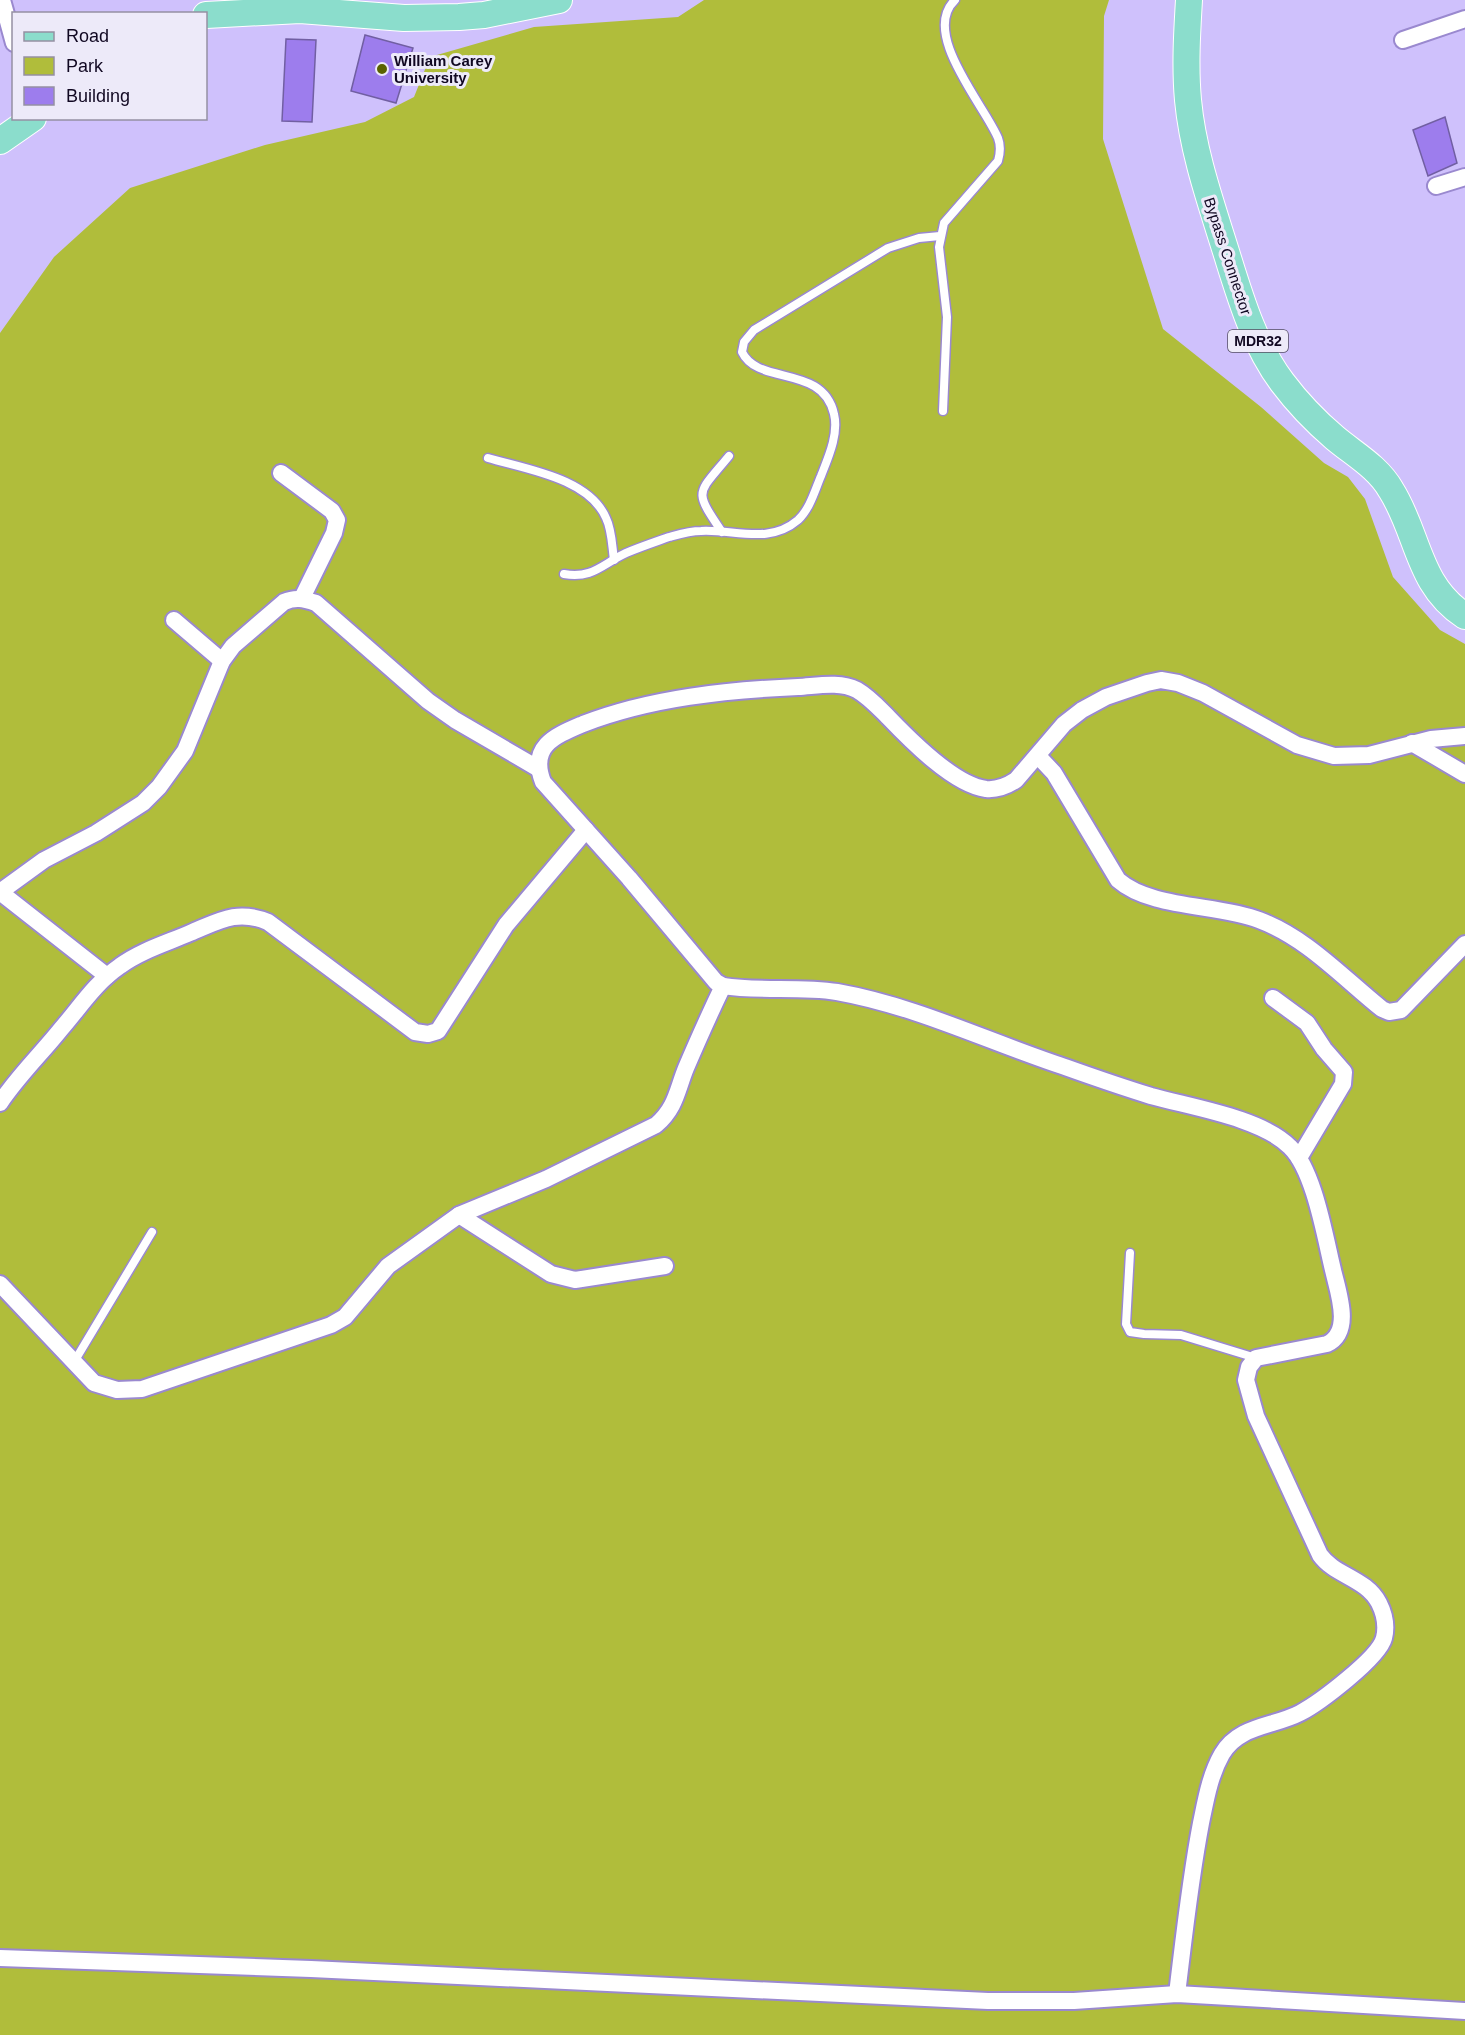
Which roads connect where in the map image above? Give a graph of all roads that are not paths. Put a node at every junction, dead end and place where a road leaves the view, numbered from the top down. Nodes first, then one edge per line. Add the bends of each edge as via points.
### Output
1 (2, 0) edge
2 (559, 0) edge
3 (955, 0) edge
4 (1189, 0) edge
5 (365, 7) edge
6 (207, 15) edge
7 (1465, 19) edge
8 (12, 36) edge
9 (1403, 40) dead end
10 (30, 120) edge
11 (0, 141) edge
12 (1465, 177) edge
13 (1436, 186) dead end
14 (940, 236) junction
15 (943, 411) dead end
16 (729, 456) dead end
17 (488, 458) dead end
18 (281, 473) dead end
19 (722, 532) junction
20 (614, 560) junction
21 (564, 574) dead end
22 (302, 598) junction
23 (1465, 616) edge
24 (174, 620) dead end
25 (222, 661) junction
26 (1465, 736) edge
27 (1412, 743) junction
28 (1038, 756) junction
29 (538, 769) junction
30 (1465, 774) edge
31 (586, 830) junction
32 (0, 892) edge
33 (1465, 944) edge
34 (107, 976) junction
35 (723, 986) junction
36 (1273, 998) dead end
37 (0, 1103) edge
38 (1299, 1158) junction
39 (459, 1215) junction
40 (152, 1232) dead end
41 (1130, 1253) dead end
42 (665, 1266) dead end
43 (0, 1284) edge
44 (1256, 1358) junction
45 (74, 1362) junction
46 (0, 1958) edge
47 (1177, 1994) junction
48 (1465, 2011) edge

1 - 8 street
2 - 5 main road via 459,17 404,18
3 - 14 lane via 945,16 952,57 999,141 1000,154 944,223
4 - 23 main road, Bypass Connector / MDR32 via 1186,74 1195,143 1252,326 1269,362 1300,404 1384,480 1399,505 1426,575 1449,605
5 - 6 main road
7 - 9 street
10 - 11 main road
12 - 13 street
14 - 15 lane via 946,317
14 - 19 lane via 888,248 754,330 744,342 742,352 747,362 805,381 822,391 834,414 835,426 817,485 807,509 797,520 773,533
16 - 19 lane via 701,495
17 - 20 lane via 547,475 588,494 607,518
18 - 22 street via 332,511 337,520
19 - 20 lane via 684,533
20 - 21 lane via 578,576
22 - 25 street via 284,602 233,646
22 - 29 street via 316,603 428,701
24 - 25 street
25 - 32 street via 185,751 159,787 143,803 44,860
26 - 27 street
27 - 28 street via 1369,755 1323,754 1297,745 1203,693 1161,680 1106,697 1082,710 1064,724
27 - 30 street
28 - 29 street via 1006,786 985,789 973,785 920,749 872,700 840,685 747,690 655,703 603,716 549,741 541,753
28 - 33 street via 1054,773 1118,880 1127,888 1152,897 1242,914 1291,934 1382,1009 1401,1010
29 - 31 street via 543,782
31 - 34 street via 506,925 438,1031 415,1032 268,922 253,916 221,920 149,951
31 - 35 street
32 - 34 street
34 - 37 street
35 - 38 street via 835,992 888,1004 1073,1070 1259,1127 1282,1140
35 - 39 street via 667,1116 561,1172
36 - 38 street via 1307,1023 1344,1072 1343,1084
38 - 44 street via 1315,1200 1335,1280 1342,1323 1340,1334 1327,1344
39 - 42 street via 562,1278 575,1280
39 - 45 street via 388,1266 349,1312 331,1325 142,1389 117,1390 94,1383
40 - 45 lane
41 - 44 lane via 1126,1329 1144,1334 1181,1335
43 - 45 street
44 - 47 street via 1246,1380 1253,1407 1316,1546 1325,1562 1362,1584 1377,1600 1385,1619 1384,1638 1372,1655 1320,1701 1299,1714 1241,1733 1223,1752 1212,1776 1194,1860
46 - 47 street via 988,2001 1074,2001
47 - 48 street

